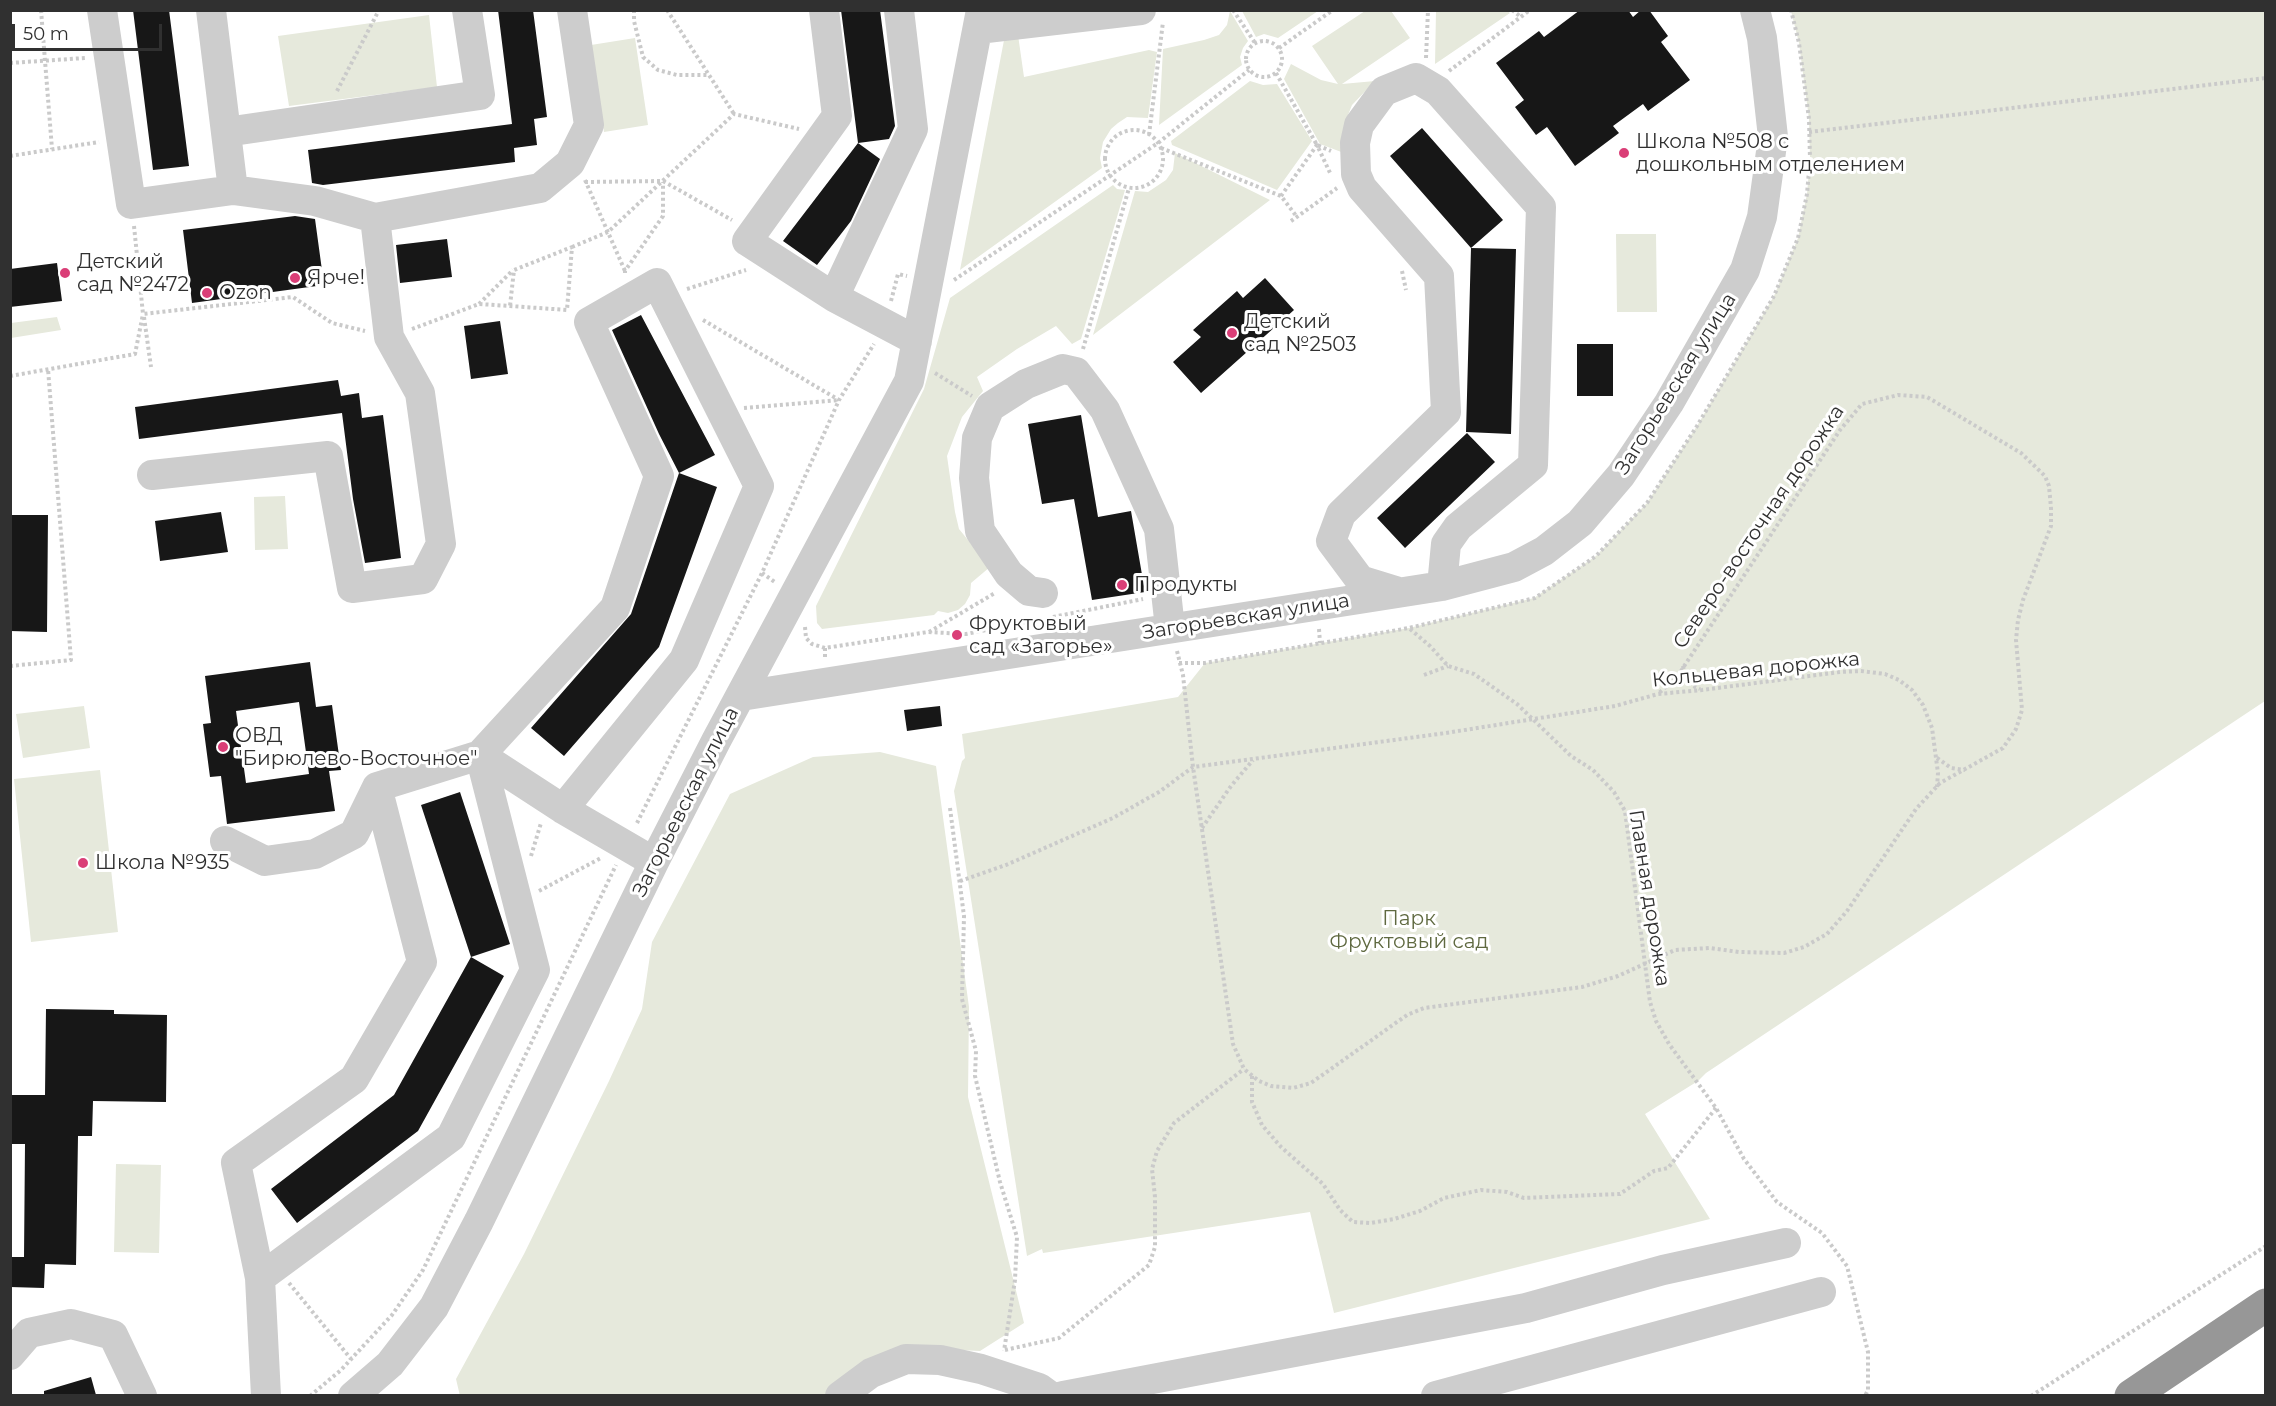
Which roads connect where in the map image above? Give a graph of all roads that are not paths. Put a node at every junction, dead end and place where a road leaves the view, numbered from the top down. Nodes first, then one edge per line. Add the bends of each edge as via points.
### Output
1 (102, 10) edge
2 (211, 10) edge
3 (467, 10) edge
4 (572, 10) edge
5 (824, 10) edge
6 (899, 10) edge
7 (1141, 10) edge
8 (1755, 10) edge
9 (980, 20) edge
10 (226, 132) junction
11 (233, 190) junction
12 (375, 218) junction
13 (834, 297) junction
14 (916, 341) junction
15 (152, 475) dead end
16 (1442, 586) junction
17 (1043, 593) dead end
18 (1402, 593) junction
19 (1170, 628) junction
20 (741, 696) junction
21 (480, 755) junction
22 (377, 787) junction
23 (555, 804) junction
24 (225, 841) dead end
25 (654, 862) junction
26 (1786, 1243) dead end
27 (268, 1272) junction
28 (1821, 1292) dead end
29 (2265, 1305) edge
30 (10, 1355) edge
31 (142, 1395) edge
32 (266, 1395) edge
33 (352, 1395) edge
34 (840, 1395) edge
35 (1050, 1395) edge
36 (1063, 1395) edge
37 (1436, 1395) edge
38 (2131, 1395) edge

1 - 11 street via 131,204
2 - 10 street
3 - 10 street via 480,95
4 - 12 street via 589,125 570,163 540,188
5 - 13 street via 837,116 747,241
6 - 13 street via 913,129
7 - 9 street
8 - 16 street, Загорьевская улица via 1762,38 1773,137 1762,217 1745,270 1663,412 1621,475 1580,523 1544,551 1514,567
9 - 14 street
10 - 11 street
11 - 12 street via 315,201
12 - 15 street via 389,337 420,393 441,544 423,579 352,588 328,456
13 - 14 street
14 - 20 street via 909,381
16 - 18 street, Загорьевская улица
16 - 18 street via 1446,544 1458,526 1533,465 1542,207 1438,91 1416,78 1384,91 1359,125 1355,167 1362,189 1439,276 1446,412 1341,514 1331,540 1360,580
17 - 19 street via 1029,591 1016,580 980,531 974,478 977,438 990,407 1035,380 1063,369 1076,372 1105,410 1159,529
18 - 19 street, Загорьевская улица
19 - 20 street, Загорьевская улица
20 - 25 street, Загорьевская улица
21 - 22 street
21 - 23 street
21 - 23 street via 615,608 659,476 589,322 629,284 657,283 759,486 684,660
21 - 27 street via 535,970 451,1137
22 - 24 street via 354,834 315,854 265,861
22 - 27 street via 422,962 354,1079 236,1163
23 - 25 street
25 - 33 street, Загорьевская улица via 434,1307 390,1364
26 - 36 street via 1663,1270 1526,1308
27 - 32 street
28 - 37 street
29 - 38 highway
30 - 31 street via 29,1333 71,1324 113,1335
34 - 35 street via 870,1373 906,1359 940,1360 981,1369

